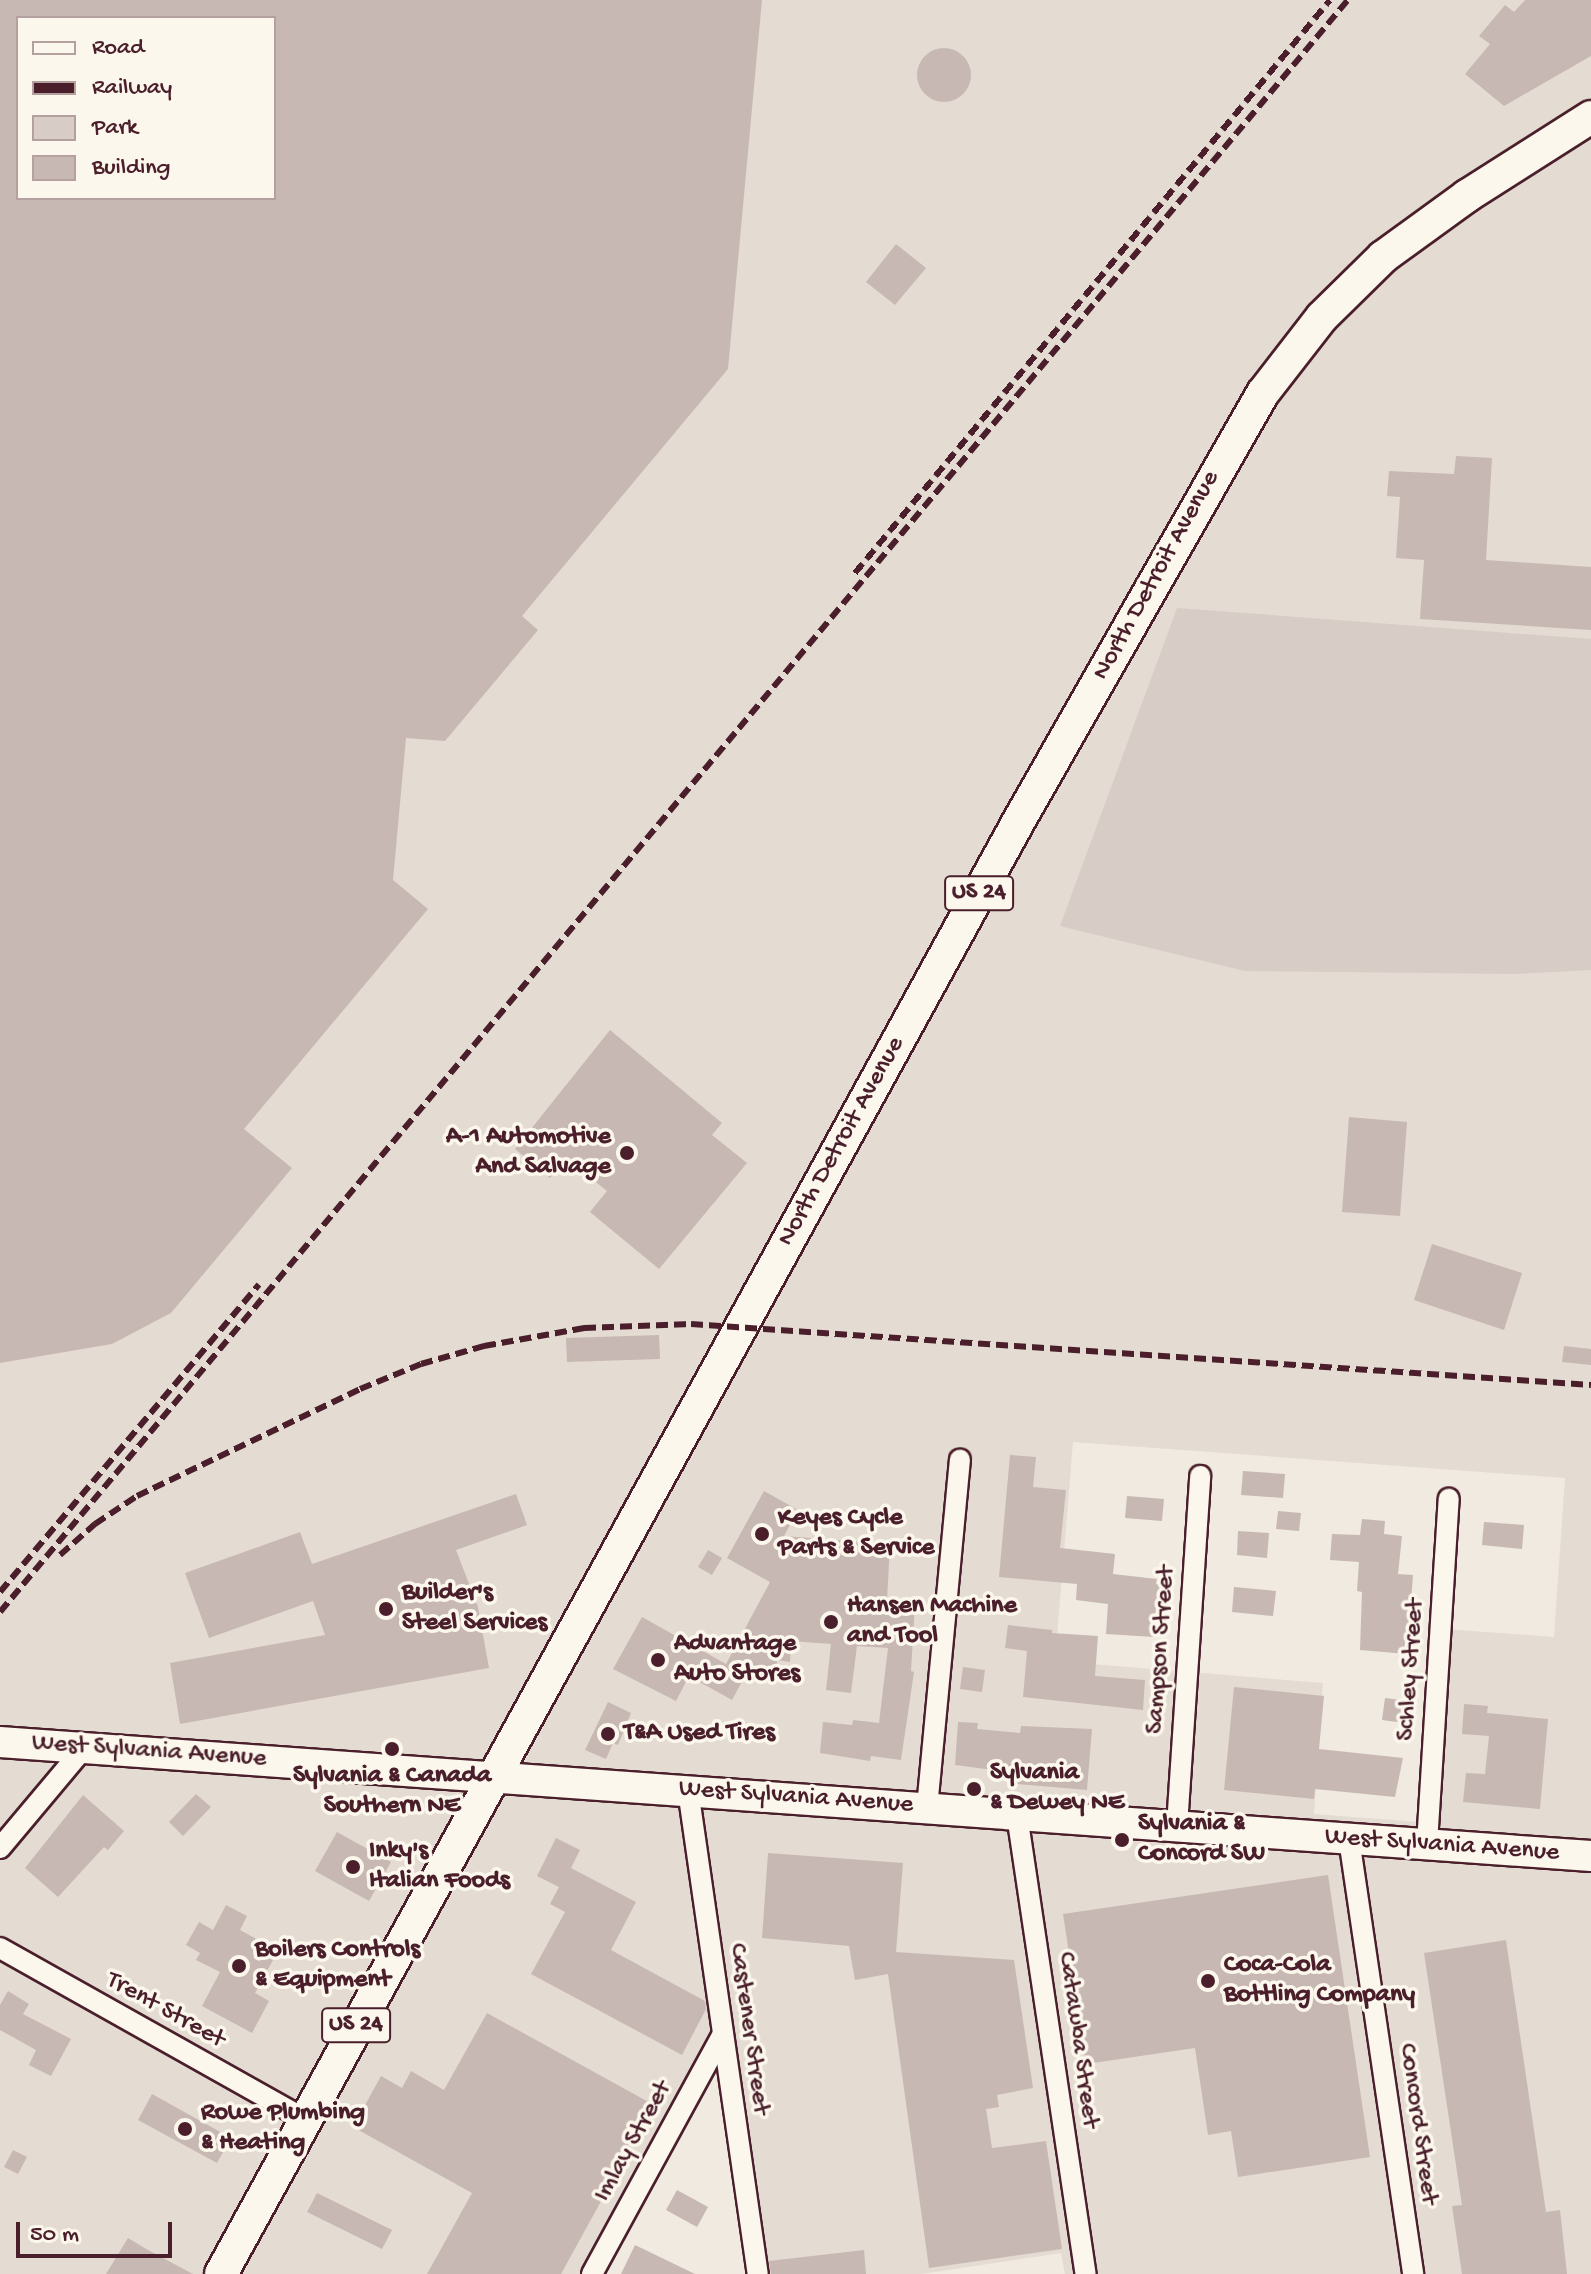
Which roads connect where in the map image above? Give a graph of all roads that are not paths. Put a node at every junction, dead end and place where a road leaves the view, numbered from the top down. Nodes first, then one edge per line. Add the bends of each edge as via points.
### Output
1 (1591, 117) edge
2 (960, 1460) dead end
3 (1200, 1476) dead end
4 (1449, 1499) dead end
5 (0, 1742) edge
6 (84, 1748) junction
7 (491, 1776) junction
8 (688, 1790) junction
9 (927, 1808) junction
10 (1017, 1815) junction
11 (1177, 1826) junction
12 (1349, 1839) junction
13 (1427, 1844) junction
14 (0, 1848) edge
15 (1591, 1856) edge
16 (0, 1948) edge
17 (723, 2034) junction
18 (305, 2119) junction
19 (221, 2274) edge
20 (592, 2274) edge
21 (758, 2274) edge
22 (1086, 2274) edge
23 (1413, 2274) edge

1 - 7 main road, North Detroit Avenue / US 24 via 1383,257 1322,317 1263,393 1017,824
2 - 9 street
3 - 11 street, Sampson Street
4 - 13 street, Schley Street
5 - 6 main road, West Sylvania Avenue
6 - 7 main road, West Sylvania Avenue
6 - 14 street
7 - 8 main road, West Sylvania Avenue
7 - 18 main road, North Detroit Avenue / US 24
8 - 9 main road, West Sylvania Avenue
8 - 17 street, Castener Street
9 - 10 main road, West Sylvania Avenue
10 - 11 main road, West Sylvania Avenue
10 - 22 street, Catawba Street
11 - 12 main road, West Sylvania Avenue
12 - 13 main road, West Sylvania Avenue
12 - 23 street, Concord Street
13 - 15 main road, West Sylvania Avenue
16 - 18 street, Trent Street
17 - 20 street, Imlay Street
17 - 21 street, Castener Street
18 - 19 main road, North Detroit Avenue / US 24

